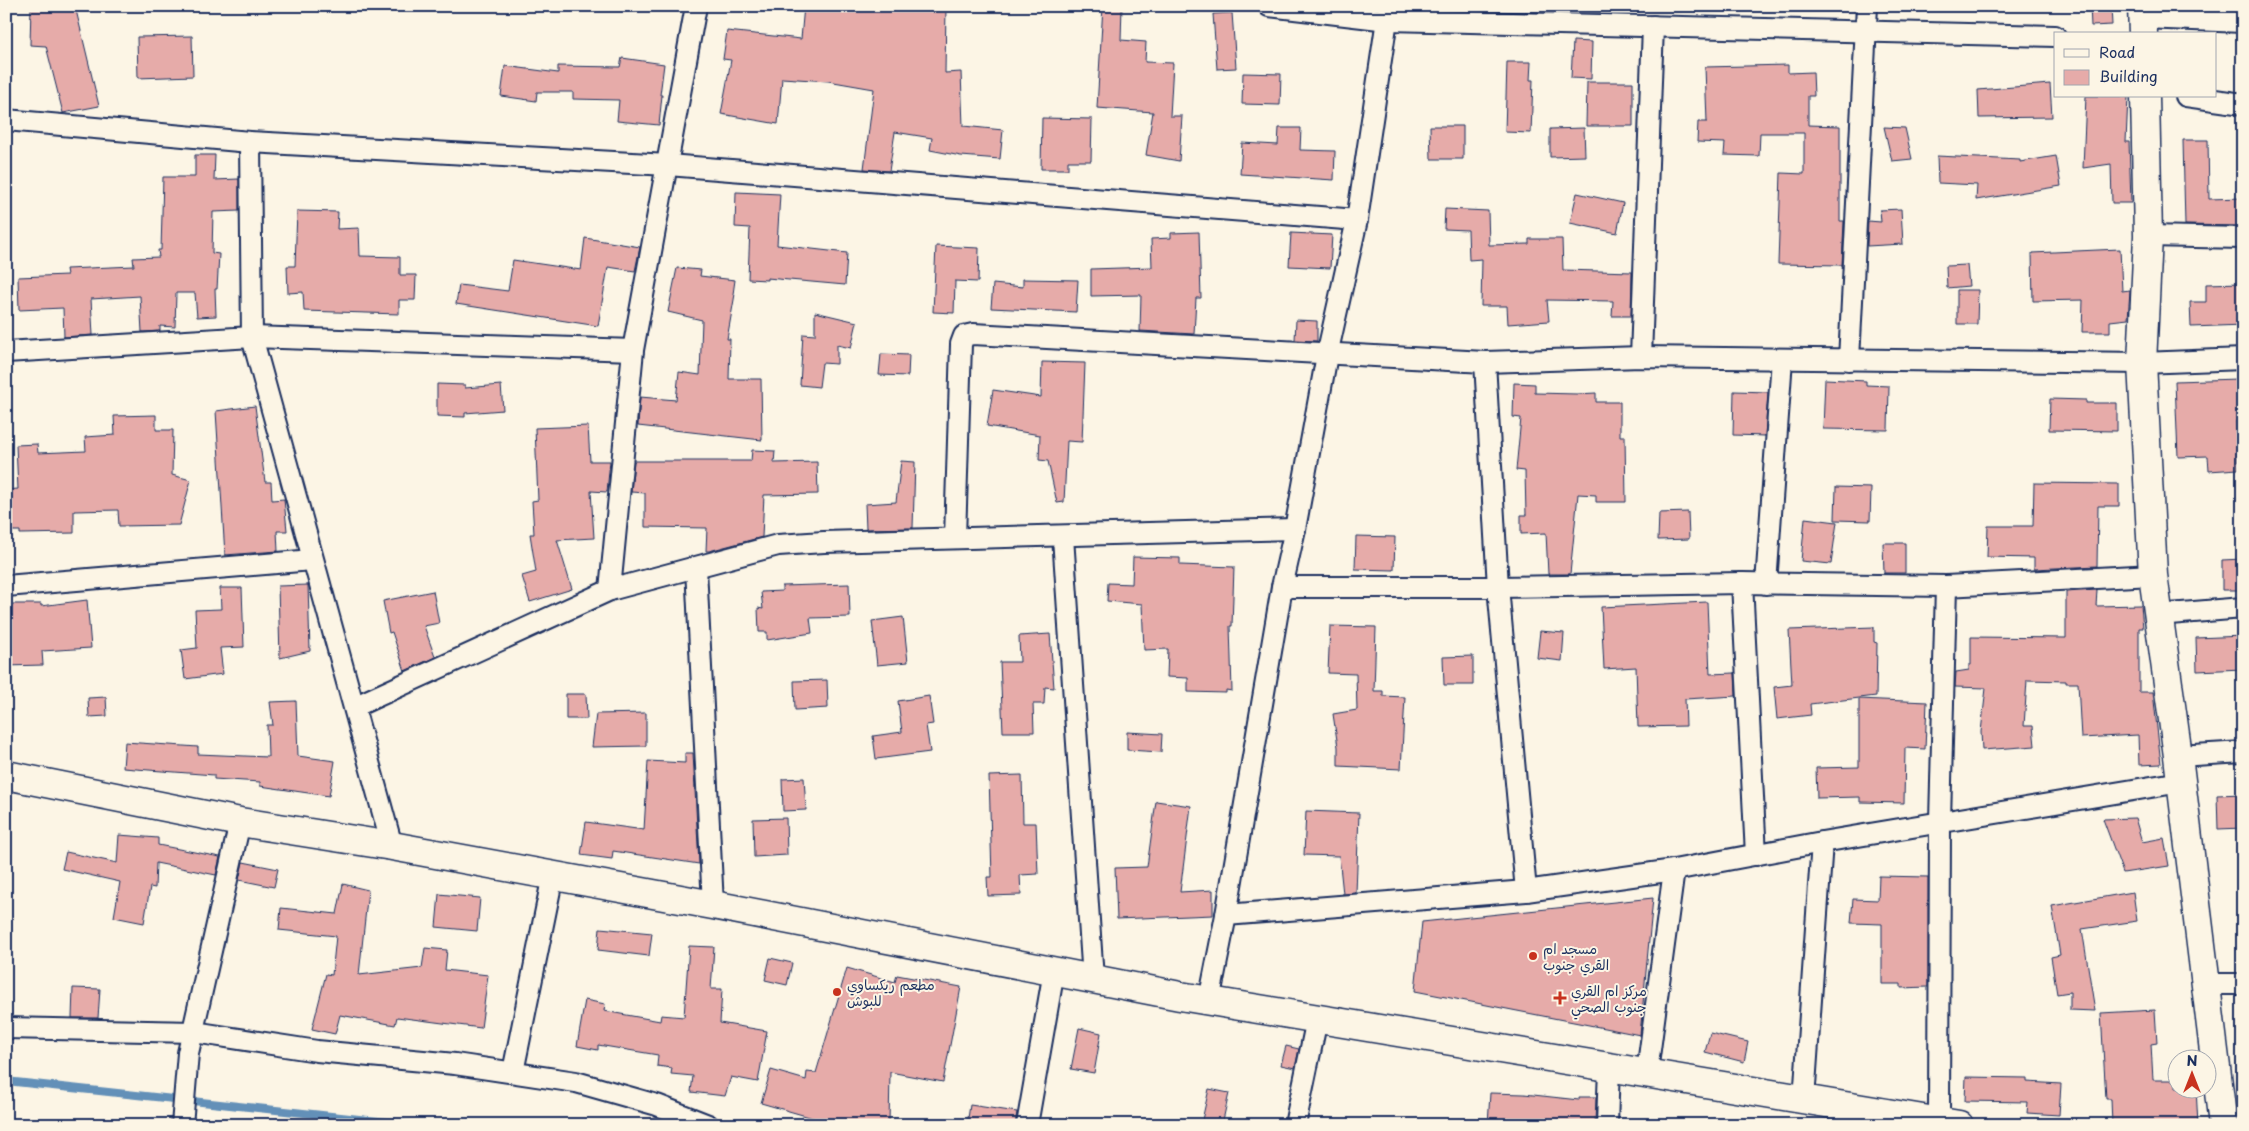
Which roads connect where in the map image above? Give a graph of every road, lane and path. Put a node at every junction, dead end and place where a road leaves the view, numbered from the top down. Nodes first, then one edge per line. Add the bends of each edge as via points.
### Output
1 (696, 6) edge
2 (1269, 6) edge
3 (1867, 6) edge
4 (1388, 13) edge
5 (2142, 19) edge
6 (2243, 22) edge
7 (1653, 26) junction
8 (1864, 32) junction
9 (2054, 36) edge
10 (2145, 98) edge
11 (2200, 98) edge
12 (2243, 104) edge
13 (6, 120) edge
14 (250, 142) junction
15 (668, 165) junction
16 (1357, 220) junction
17 (2148, 236) junction
18 (2243, 238) edge
19 (252, 337) junction
20 (633, 350) junction
21 (6, 352) edge
22 (1327, 355) junction
23 (1641, 357) junction
24 (1782, 359) junction
25 (2243, 359) edge
26 (1849, 360) junction
27 (1486, 362) junction
28 (2142, 363) junction
29 (1295, 529) junction
30 (1063, 537) junction
31 (955, 538) junction
32 (312, 560) junction
33 (696, 568) junction
34 (2153, 575) junction
35 (1742, 583) junction
36 (1766, 584) junction
37 (6, 586) edge
38 (1946, 586) junction
39 (1282, 587) junction
40 (1498, 587) junction
41 (610, 590) junction
42 (2243, 608) edge
43 (2157, 614) junction
44 (356, 706) junction
45 (2243, 752) edge
46 (2180, 769) junction
47 (6, 775) edge
48 (1940, 821) junction
49 (240, 822) junction
50 (1822, 842) junction
51 (392, 846) junction
52 (1756, 855) junction
53 (1674, 870) junction
54 (553, 875) junction
55 (1526, 891) junction
56 (713, 905) junction
57 (1226, 915) junction
58 (1054, 971) junction
59 (1093, 979) junction
60 (2206, 984) junction
61 (2243, 984) edge
62 (1209, 1001) junction
63 (1317, 1019) junction
64 (6, 1028) edge
65 (194, 1032) junction
66 (1609, 1067) junction
67 (513, 1072) junction
68 (1647, 1072) junction
69 (1804, 1100) junction
70 (1894, 1119) edge
71 (1949, 1123) edge
72 (182, 1125) edge
73 (708, 1125) edge
74 (1027, 1125) edge
75 (1295, 1125) edge
76 (1607, 1125) edge
77 (2222, 1125) edge

1 - 15 street
2 - 4 street
3 - 8 street
4 - 7 street
4 - 16 street
5 - 6 street
7 - 8 street
7 - 23 street
8 - 9 street
8 - 26 street
10 - 17 street
11 - 12 street
13 - 14 street
14 - 15 street
14 - 19 street
15 - 16 street
15 - 20 street
16 - 22 street
17 - 18 street
17 - 28 street
19 - 20 street
19 - 21 street
19 - 32 street
20 - 41 street
22 - 27 street
22 - 29 street
22 - 31 street via 964,336 961,344
23 - 24 street
23 - 27 street
24 - 26 street
24 - 36 street
25 - 28 street
26 - 28 street
27 - 40 street
28 - 34 street
29 - 30 street
29 - 39 street
30 - 31 street
30 - 59 street
31 - 33 street via 778,545
32 - 37 street
32 - 44 street
33 - 41 street
33 - 56 street
34 - 38 street
34 - 43 street
35 - 36 street
35 - 40 street
35 - 52 street
36 - 38 street
38 - 48 street
39 - 40 street
39 - 57 street
40 - 55 street
41 - 44 street
42 - 43 street
43 - 46 street
44 - 51 street
45 - 46 street
46 - 48 street
46 - 60 street
47 - 49 street
48 - 50 street
48 - 71 street
49 - 51 street
49 - 65 street
50 - 52 street
50 - 69 street
51 - 54 street
52 - 53 street
53 - 55 street
53 - 68 street
54 - 56 street
54 - 67 street
55 - 57 street
56 - 58 street
57 - 62 street
58 - 59 street
58 - 74 street
59 - 62 street
60 - 61 street
60 - 77 street
62 - 63 street
63 - 66 street
63 - 75 street
64 - 65 street
65 - 67 street via 317,1051
65 - 72 street via 188,1053
66 - 68 street
66 - 76 street
67 - 73 street via 576,1082 657,1105
68 - 69 street
69 - 70 street
70 - 71 street

